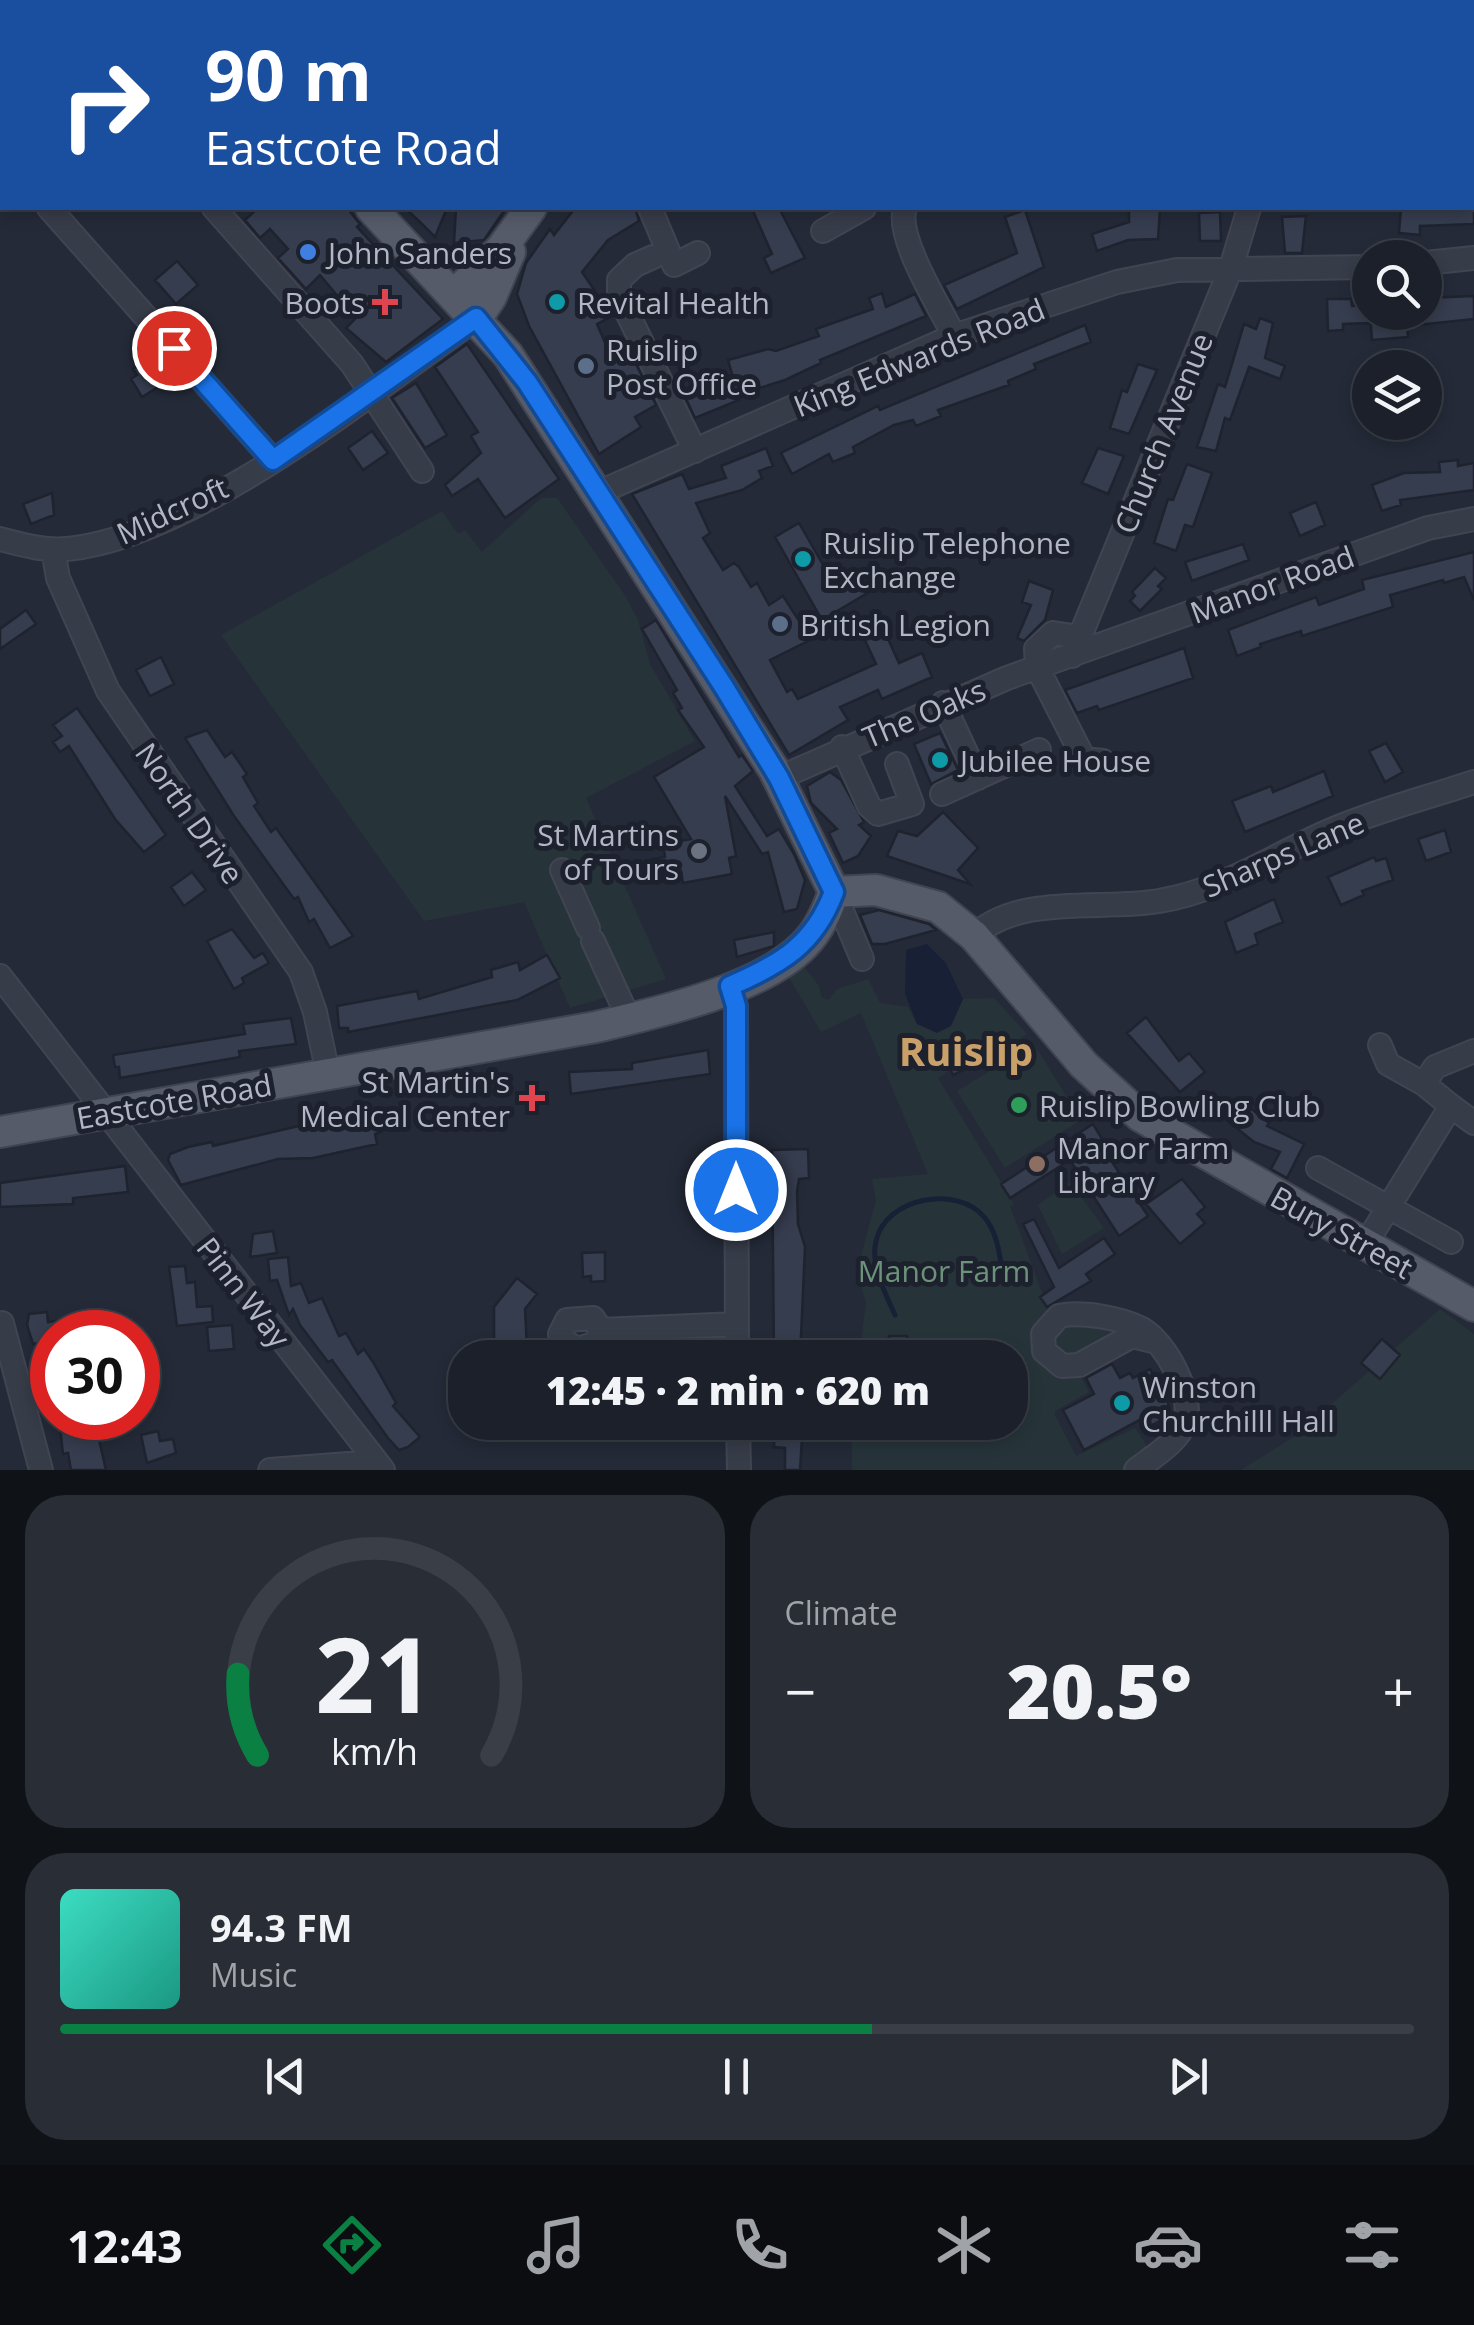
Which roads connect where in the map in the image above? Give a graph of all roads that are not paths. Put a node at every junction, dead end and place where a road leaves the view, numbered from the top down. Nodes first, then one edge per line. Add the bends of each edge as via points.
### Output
1 (51, 210) edge
2 (216, 210) edge
3 (373, 210) edge
4 (651, 210) edge
5 (860, 210) edge
6 (903, 210) edge
7 (1248, 210) edge
8 (526, 217) edge
9 (822, 231) dead end
10 (698, 253) dead end
11 (653, 257) dead end
12 (1474, 258) edge
13 (1442, 261) edge
14 (1231, 268) junction
15 (1352, 268) edge
16 (454, 295) junction
17 (476, 318) junction
18 (954, 336) junction
19 (371, 393) junction
20 (696, 451) junction
21 (273, 460) junction
22 (422, 471) dead end
23 (600, 492) junction
24 (1474, 519) edge
25 (0, 539) edge
26 (53, 550) junction
27 (1076, 646) junction
28 (1037, 667) junction
29 (943, 703) junction
30 (842, 748) junction
31 (1039, 750) dead end
32 (1103, 761) dead end
33 (897, 764) dead end
34 (779, 778) junction
35 (978, 778) junction
36 (1474, 782) edge
37 (942, 794) dead end
38 (562, 870) dead end
39 (834, 892) junction
40 (974, 936) junction
41 (862, 959) dead end
42 (0, 976) edge
43 (730, 986) junction
44 (629, 1019) junction
45 (1380, 1045) dead end
46 (1474, 1051) edge
47 (328, 1074) junction
48 (1424, 1084) junction
49 (1451, 1106) junction
50 (106, 1112) junction
51 (1474, 1123) edge
52 (0, 1132) edge
53 (1318, 1168) dead end
54 (1387, 1209) junction
55 (1451, 1242) dead end
56 (1365, 1245) junction
57 (1474, 1306) edge
58 (2, 1322) dead end
59 (736, 1324) junction
60 (601, 1330) dead end
61 (736, 1340) edge
62 (1156, 1342) dead end
63 (738, 1440) edge
64 (379, 1466) edge
65 (40, 1470) edge
66 (270, 1470) edge
67 (739, 1470) edge
68 (1136, 1470) edge

1 - 21 street
2 - 19 street
3 - 16 main road
4 - 10 street via 674,265
5 - 9 street
6 - 18 street via 906,238
7 - 14 street, Church Avenue
8 - 16 main road
8 - 17 main road
11 - 20 street via 619,280 619,296
12 - 13 street
14 - 15 street, King Edwards Road
14 - 18 street, King Edwards Road via 1117,282
14 - 27 street, Church Avenue
16 - 17 main road
17 - 19 street, Midcroft
17 - 23 main road via 508,354
18 - 20 street, King Edwards Road
19 - 21 street, Midcroft
19 - 22 street
20 - 23 street, King Edwards Road
21 - 26 street, Midcroft via 152,524
23 - 34 main road
24 - 27 street, Manor Road via 1428,528
25 - 26 street, Midcroft
26 - 47 street, North Drive via 58,578 108,691 301,972
27 - 28 street, The Oaks
28 - 29 street, The Oaks
28 - 32 street via 1084,759
29 - 30 street, The Oaks
29 - 35 street
30 - 33 street via 878,814 912,804
30 - 34 street, The Oaks
31 - 35 street
34 - 39 main road
35 - 37 street
36 - 40 street, Sharps Lane via 1343,825 1198,891 1145,903 1010,915
38 - 44 street
39 - 40 main road, Bury Street via 876,890 920,899
39 - 41 street
39 - 43 main road, Eastcote Road via 816,931 796,953
40 - 56 main road, Bury Street via 1084,1065 1140,1116
42 - 50 street, Pinn Way
43 - 44 main road, Eastcote Road
43 - 59 street via 736,1006
44 - 47 main road, Eastcote Road
45 - 48 street via 1388,1064
46 - 48 street via 1435,1067
47 - 50 main road, Eastcote Road
48 - 49 street
49 - 51 street
49 - 54 street
50 - 52 main road, Eastcote Road
50 - 64 street, Pinn Way
53 - 54 street
54 - 55 street
54 - 56 street
56 - 57 main road, Bury Street
58 - 65 street
59 - 60 street
59 - 61 street
62 - 68 street via 1188,1409 1178,1435
63 - 67 street
64 - 66 street

